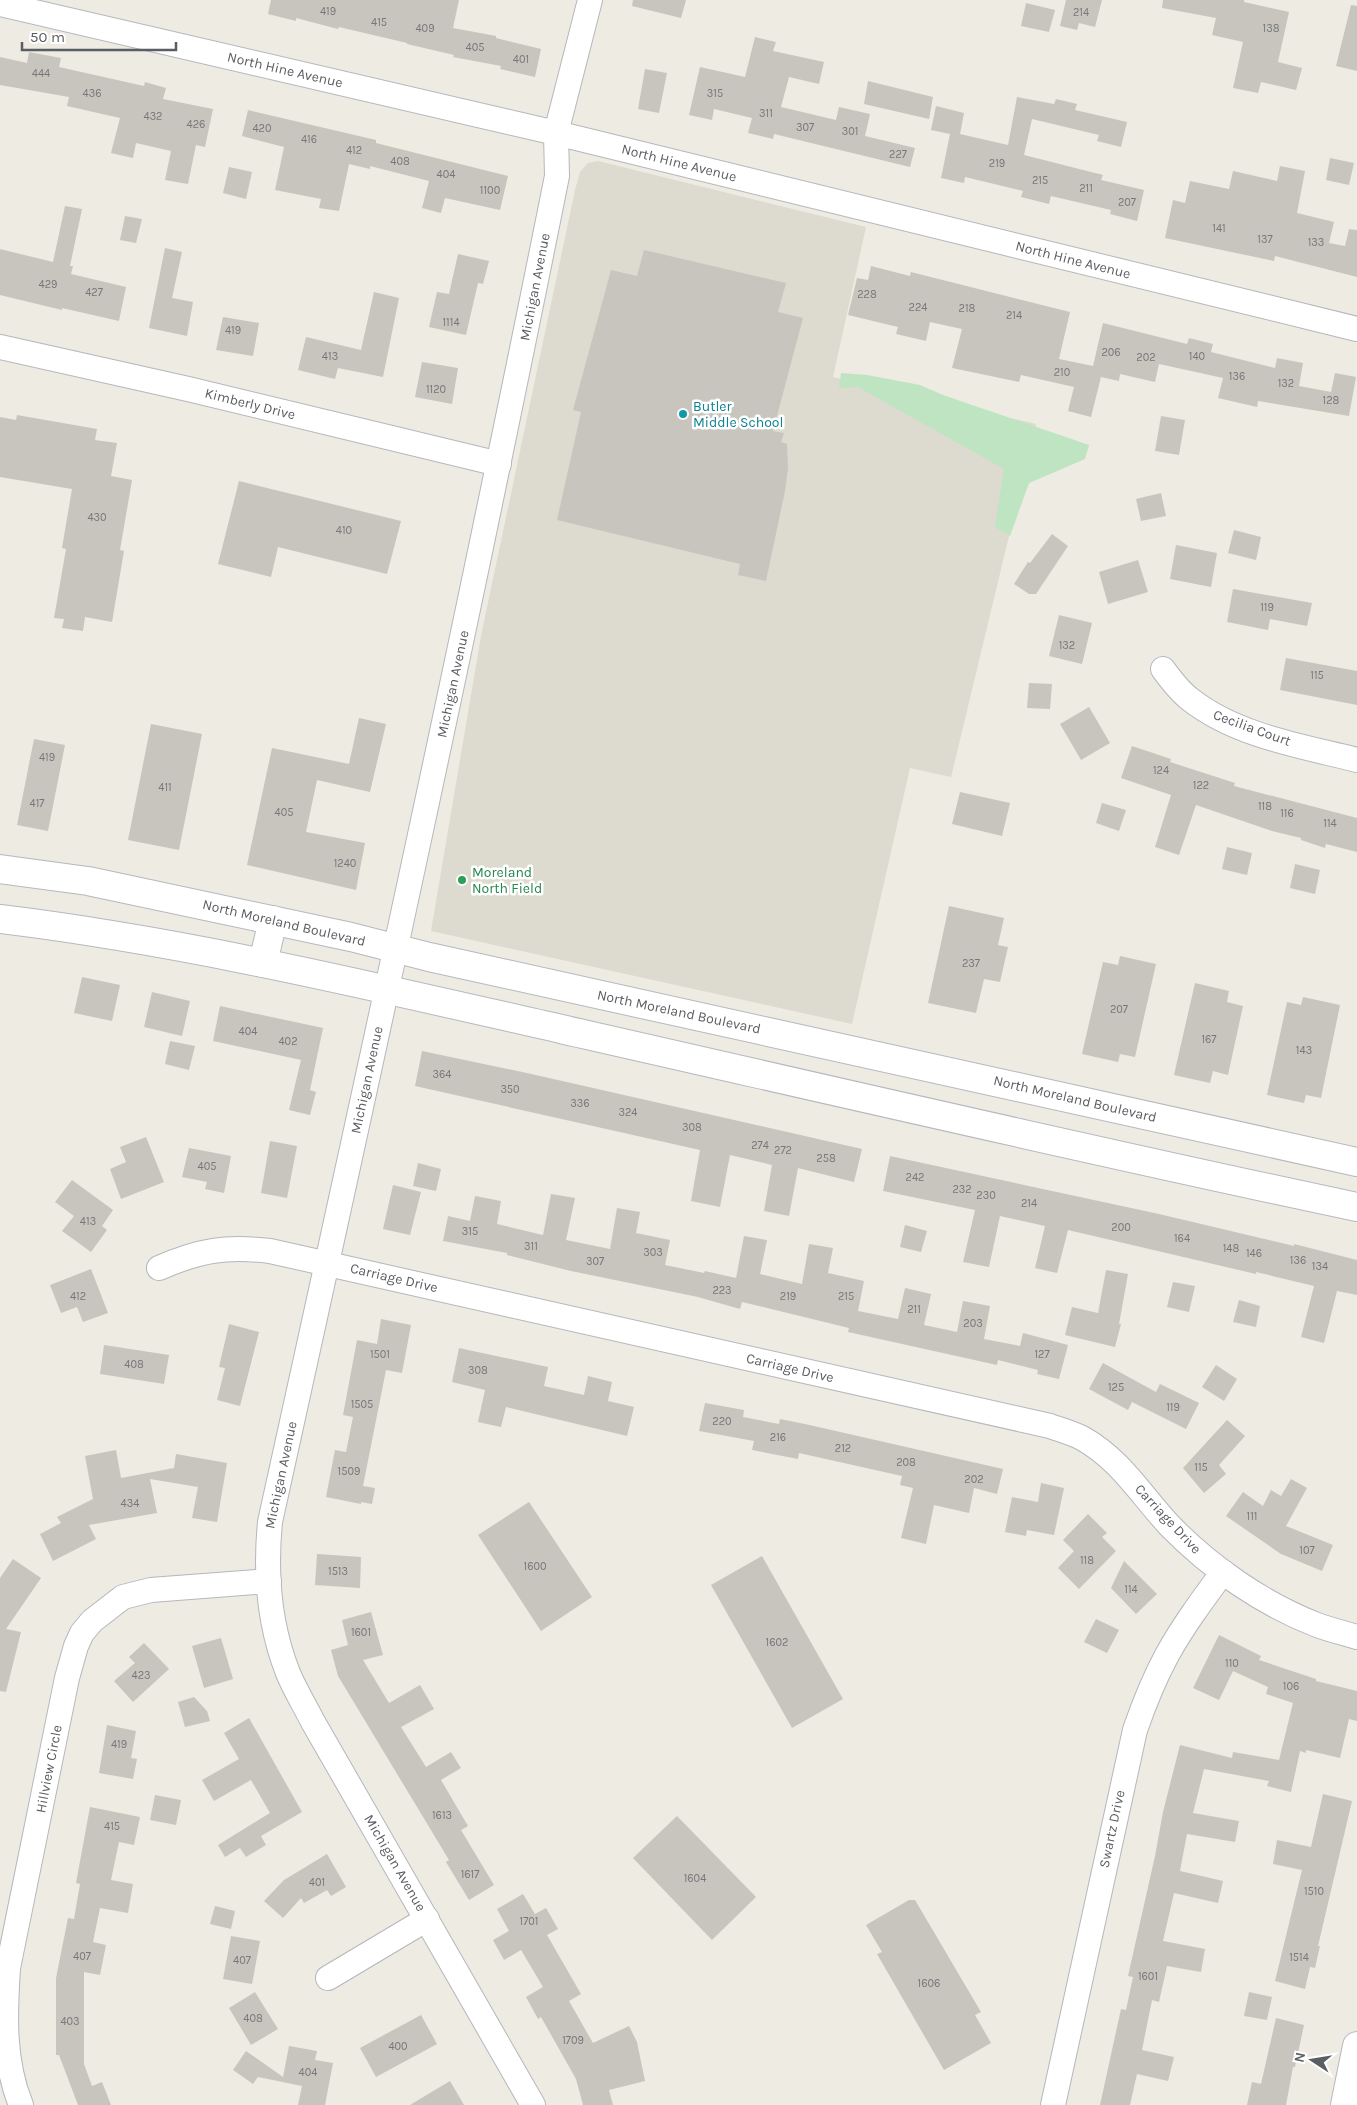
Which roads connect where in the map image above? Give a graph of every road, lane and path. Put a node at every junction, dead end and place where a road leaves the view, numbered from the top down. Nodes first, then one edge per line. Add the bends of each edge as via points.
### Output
1 (590, 0) edge
2 (0, 4) edge
3 (556, 133) junction
4 (1357, 329) edge
5 (0, 347) edge
6 (499, 464) junction
7 (1162, 670) dead end
8 (1357, 760) edge
9 (0, 870) edge
10 (0, 919) edge
11 (273, 920) junction
12 (396, 949) junction
13 (263, 963) junction
14 (534, 980) junction
15 (387, 990) junction
16 (525, 1021) junction
17 (1357, 1162) edge
18 (1357, 1207) edge
19 (327, 1263) junction
20 (159, 1268) dead end
21 (1223, 1572) junction
22 (268, 1581) junction
23 (1357, 1637) edge
24 (427, 1919) junction
25 (328, 1978) dead end
26 (1357, 2046) edge
27 (21, 2105) edge
28 (533, 2105) edge
29 (1053, 2105) edge
30 (1344, 2105) edge

1 - 3 street, Michigan Avenue
2 - 3 street, North Hine Avenue
3 - 4 street, North Hine Avenue
3 - 6 street, Michigan Avenue via 557,176
5 - 6 street, Kimberly Drive
6 - 12 street, Michigan Avenue
7 - 8 street, Cecilia Court via 1190,700 1233,724
9 - 11 street, North Moreland Boulevard via 88,881
10 - 13 street via 78,928
11 - 12 street, North Moreland Boulevard
11 - 13 street
12 - 14 street, North Moreland Boulevard
12 - 15 street, Michigan Avenue
13 - 15 street
14 - 16 street
14 - 17 street, North Moreland Boulevard
15 - 16 street
15 - 19 street, Michigan Avenue
16 - 18 street
19 - 20 street, Carriage Drive via 246,1248 201,1251
19 - 21 street, Carriage Drive via 1050,1426 1080,1437 1104,1452 1171,1526
19 - 22 street, Michigan Avenue via 270,1522
21 - 23 street, Carriage Drive via 1278,1607 1318,1625
21 - 29 street, Swartz Drive via 1167,1654 1135,1730
22 - 24 street, Michigan Avenue via 270,1611 289,1674 313,1722
22 - 27 street, Hillview Circle via 151,1590 123,1597 92,1621 76,1646 8,1968 4,2015 8,2054
24 - 25 street
24 - 28 street, Michigan Avenue
26 - 30 street

